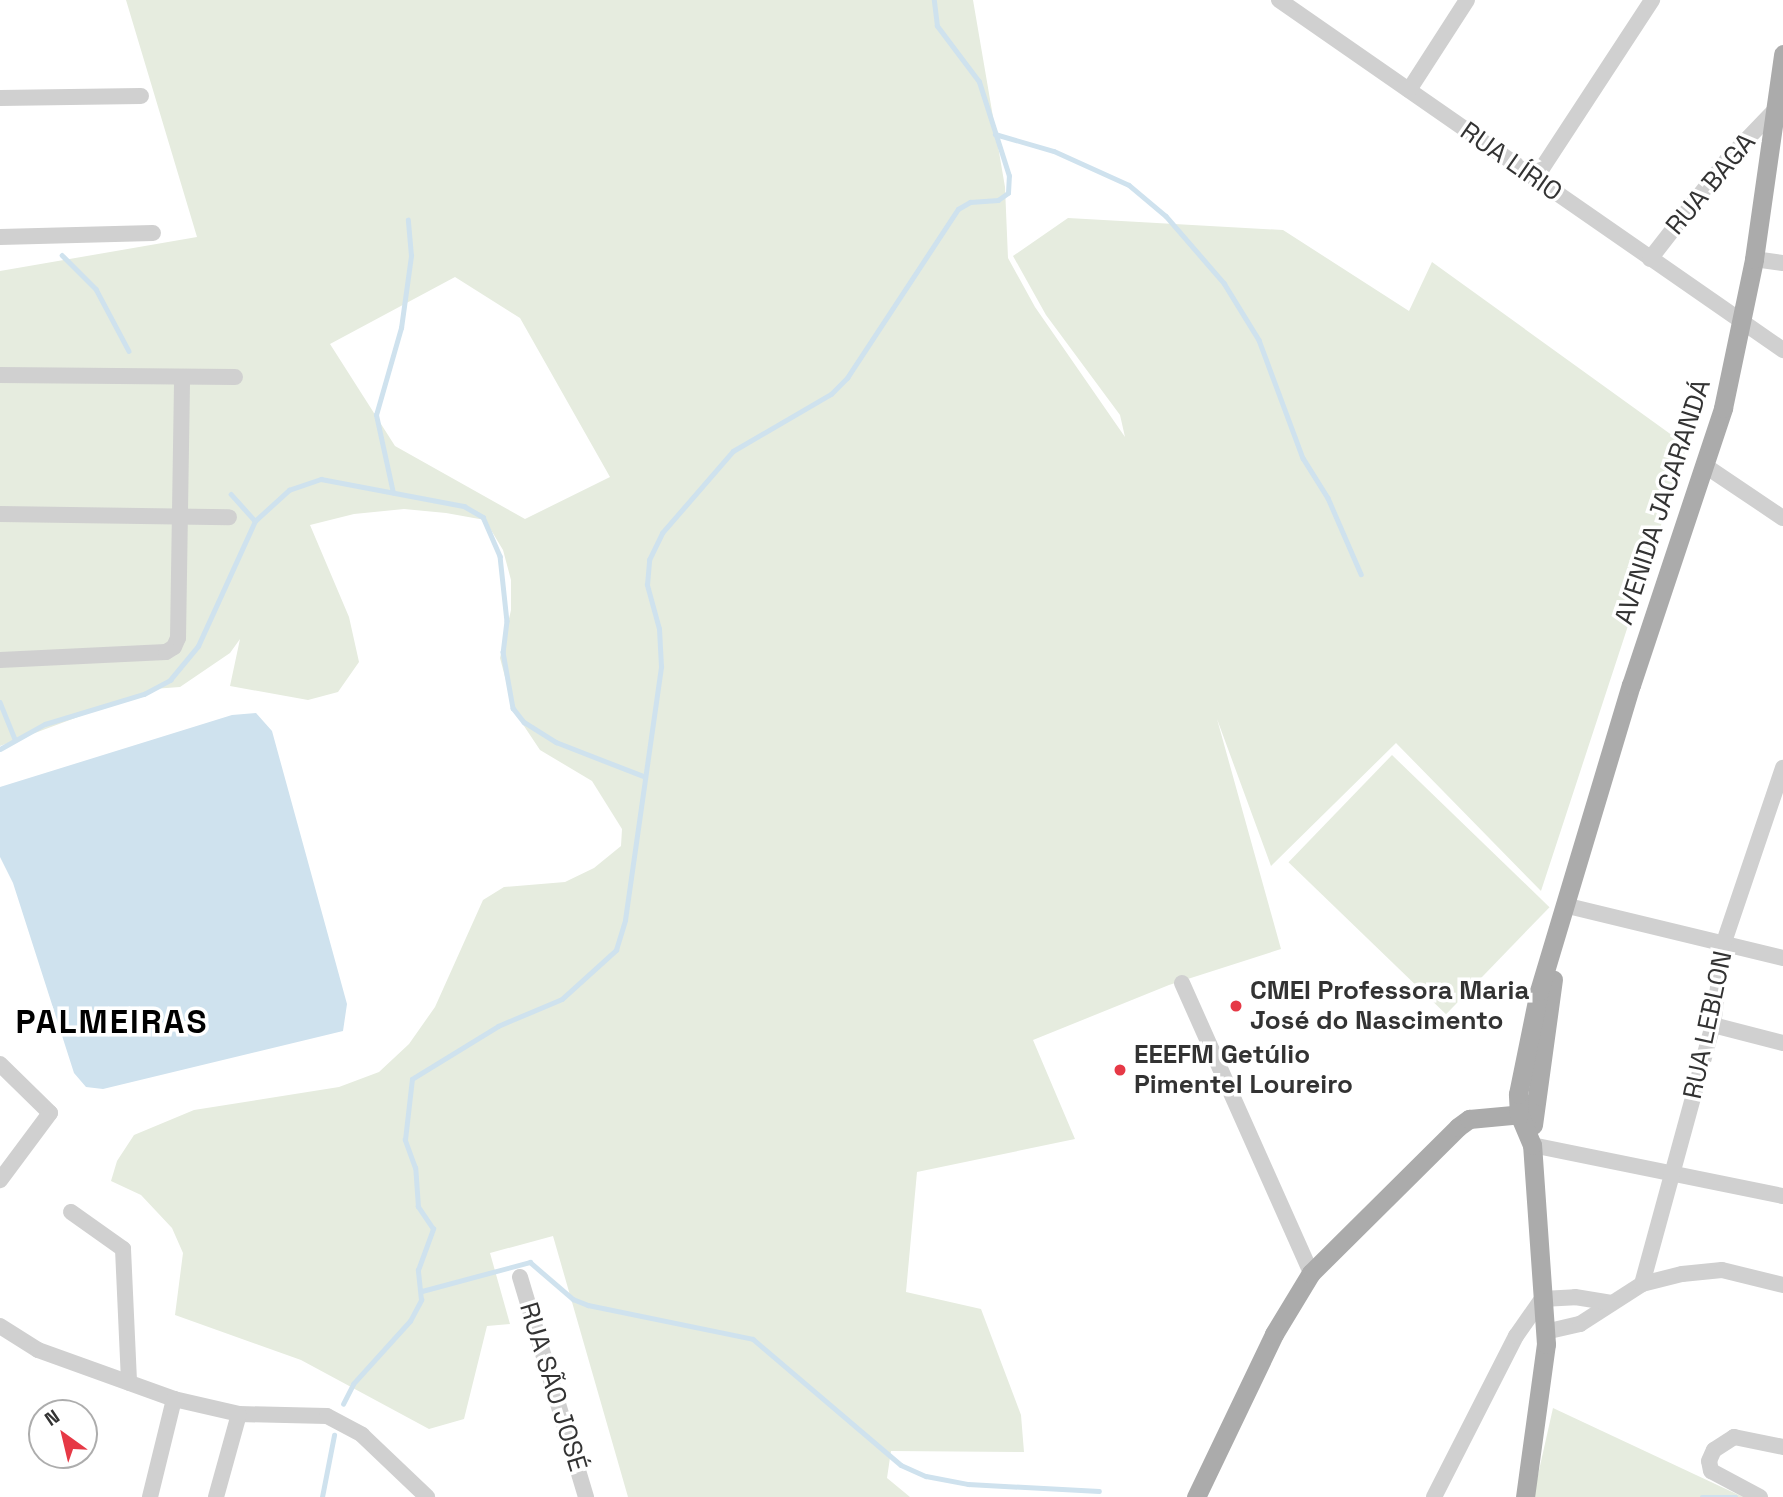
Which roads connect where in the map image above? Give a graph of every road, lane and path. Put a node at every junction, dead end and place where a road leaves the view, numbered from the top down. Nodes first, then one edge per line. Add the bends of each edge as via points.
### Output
1 (1467, 0) edge
2 (1651, 0) edge
3 (1286, 2) edge
4 (1783, 54) edge
5 (1409, 90) junction
6 (141, 96) dead end
7 (0, 98) edge
8 (1774, 110) junction
9 (1535, 179) junction
10 (153, 233) dead end
11 (0, 237) edge
12 (1650, 259) junction
13 (1754, 259) junction
14 (1783, 262) edge
15 (1743, 324) junction
16 (1783, 350) edge
17 (0, 375) edge
18 (235, 377) dead end
19 (182, 379) junction
20 (1704, 465) junction
21 (0, 514) edge
22 (180, 516) junction
23 (229, 517) dead end
24 (1783, 518) edge
25 (0, 660) edge
26 (1783, 768) edge
27 (1568, 906) junction
28 (1724, 943) junction
29 (1783, 958) edge
30 (1182, 983) dead end
31 (1713, 1025) junction
32 (1783, 1043) edge
33 (0, 1065) edge
34 (1526, 1114) junction
35 (1531, 1145) junction
36 (1673, 1171) junction
37 (0, 1181) edge
38 (1783, 1196) edge
39 (71, 1212) dead end
40 (1311, 1273) junction
41 (520, 1277) dead end
42 (1642, 1284) junction
43 (1783, 1285) edge
44 (1542, 1299) junction
45 (1612, 1303) junction
46 (0, 1326) edge
47 (1516, 1336) junction
48 (1546, 1338) junction
49 (129, 1382) junction
50 (174, 1399) junction
51 (239, 1414) junction
52 (1783, 1447) edge
53 (422, 1495) edge
54 (150, 1497) edge
55 (216, 1497) edge
56 (586, 1497) edge
57 (1196, 1497) edge
58 (1434, 1497) edge
59 (1525, 1497) edge
60 (1760, 1497) edge

1 - 5 street
2 - 9 street
3 - 5 street, RUA LÍRIO
4 - 8 main road, AVENIDA JACARANDÁ
5 - 9 street, RUA LÍRIO
6 - 7 street
8 - 12 street, RUA BAGA via 1727,160
8 - 13 main road, AVENIDA JACARANDÁ
9 - 12 street, RUA LÍRIO
10 - 11 street
12 - 15 street, RUA LÍRIO
13 - 14 street
13 - 15 main road, AVENIDA JACARANDÁ
15 - 16 street, RUA LÍRIO
15 - 20 main road, AVENIDA JACARANDÁ
17 - 19 street
18 - 19 street
19 - 22 street
20 - 24 street
20 - 27 main road, AVENIDA JACARANDÁ via 1631,685
21 - 22 street
22 - 23 street
22 - 25 street via 178,638 174,647 166,652
26 - 28 street, RUA LEBLON
27 - 28 street
27 - 34 main road, AVENIDA JACARANDÁ via 1539,991 1518,1094
28 - 29 street
28 - 31 street, RUA LEBLON
30 - 40 street
31 - 32 street
31 - 36 street, RUA LEBLON
33 - 37 street via 50,1113
34 - 35 main road, AVENIDA JACARANDÁ
34 - 40 main road via 1469,1119 1458,1127
35 - 36 street
35 - 44 main road, AVENIDA JACARANDÁ
36 - 38 street
36 - 42 street, RUA LEBLON
39 - 49 street via 123,1249
40 - 57 main road via 1274,1334
41 - 56 street, RUA SÃO JOSÉ
42 - 43 street via 1722,1270
42 - 45 street
44 - 45 street via 1575,1297
44 - 47 street
44 - 48 main road, AVENIDA JACARANDÁ
45 - 48 street via 1580,1324
46 - 49 street via 38,1350
47 - 48 street
47 - 58 street
48 - 59 main road, AVENIDA JACARANDÁ
49 - 50 street
50 - 51 street
50 - 54 street
51 - 53 street via 327,1416 362,1435
51 - 55 street
52 - 60 street via 1745,1436 1734,1437 1714,1450 1711,1471

